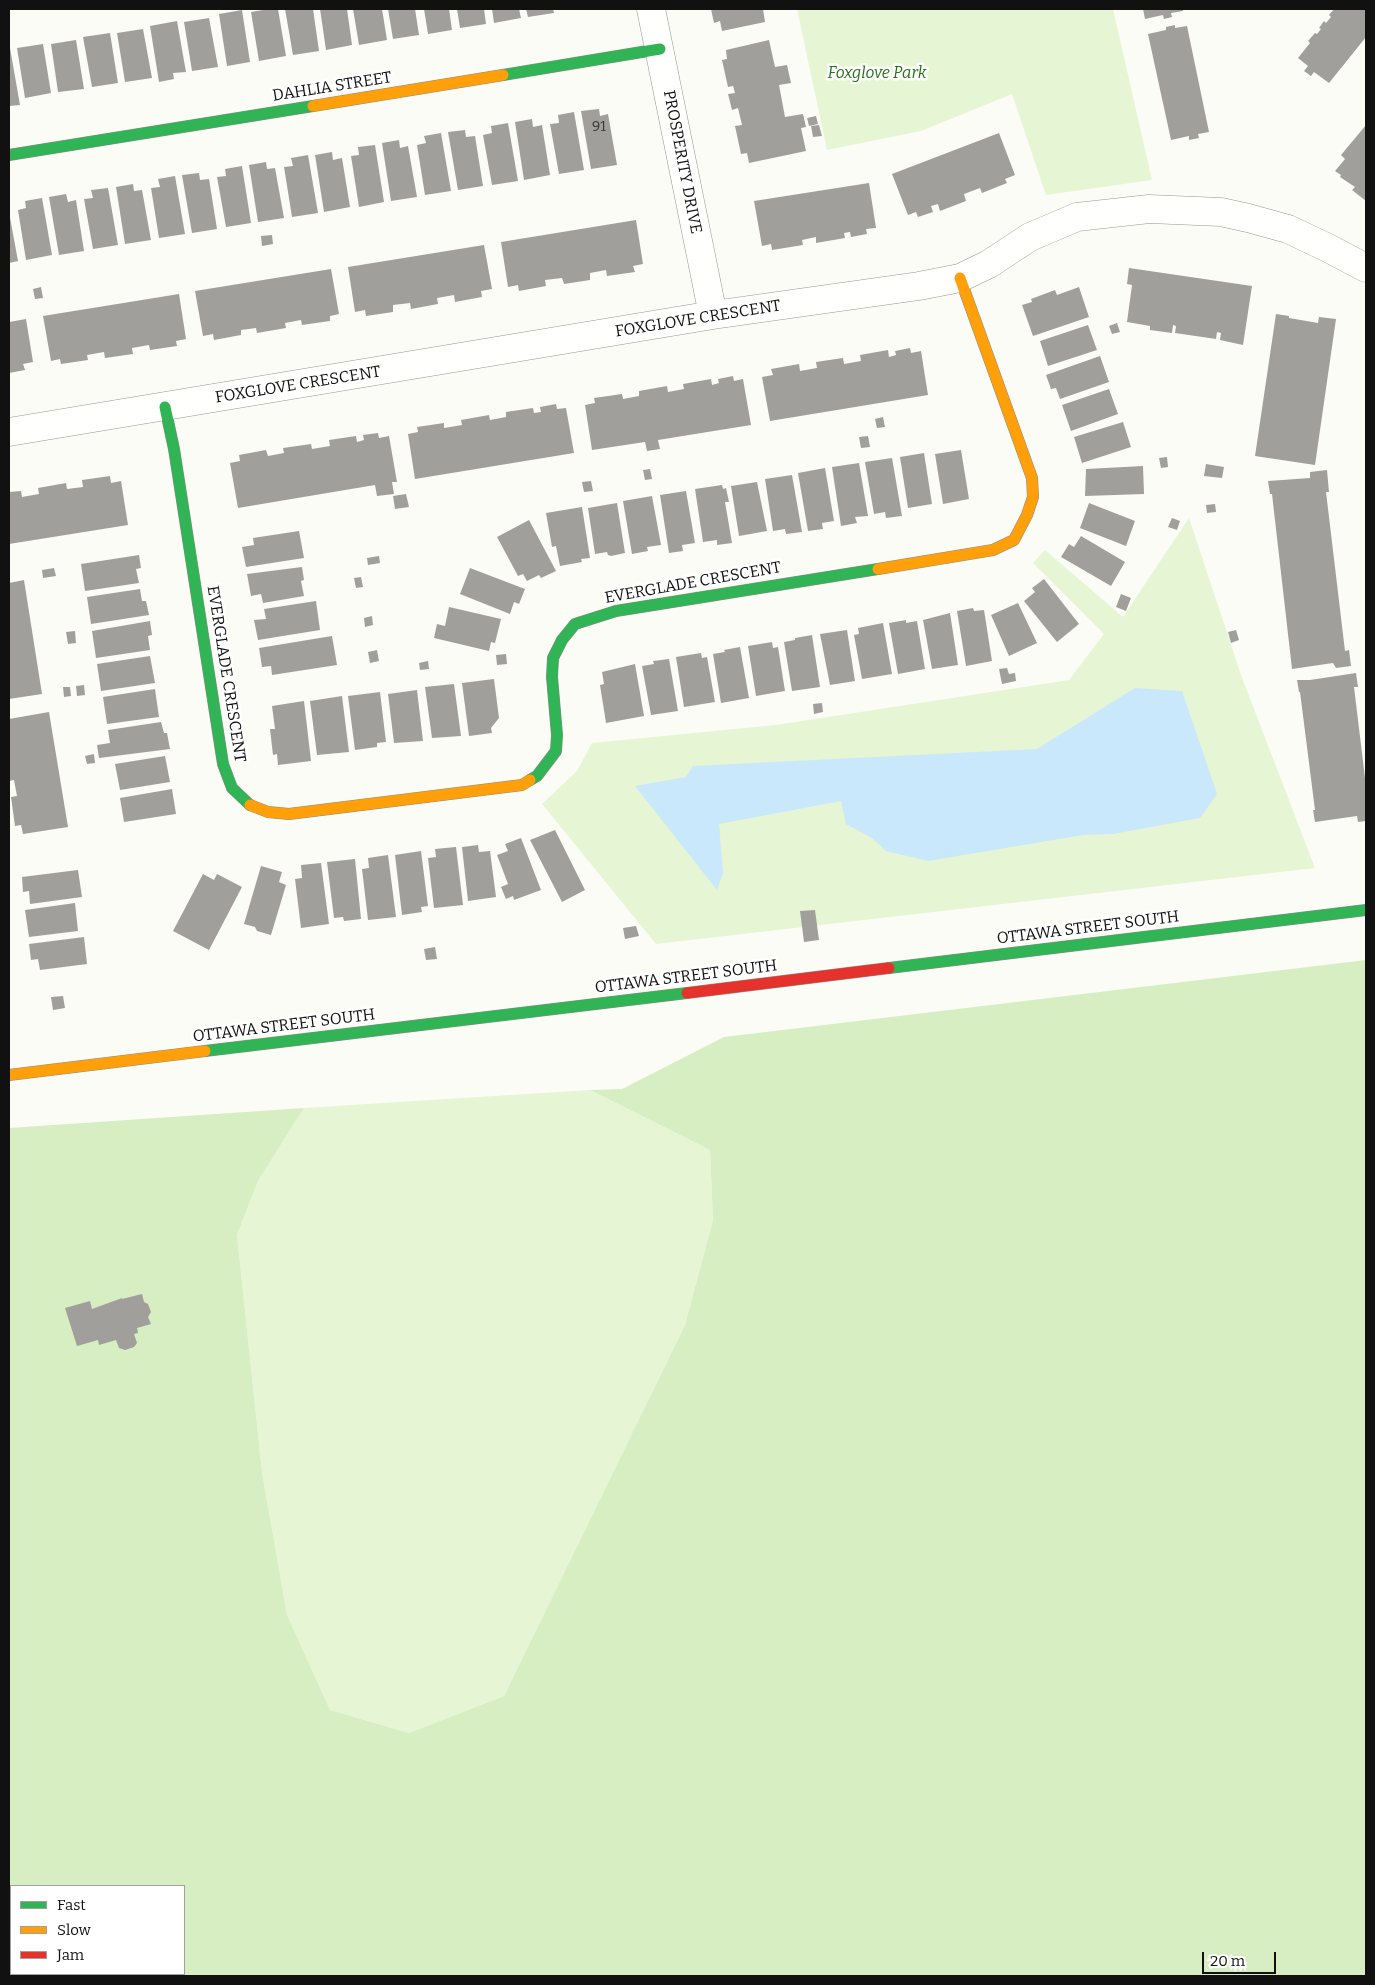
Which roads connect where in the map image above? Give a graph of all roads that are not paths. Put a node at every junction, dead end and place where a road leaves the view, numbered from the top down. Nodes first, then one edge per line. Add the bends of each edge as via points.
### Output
1 (652, 9) edge
2 (660, 49) junction
3 (9, 155) edge
4 (1366, 268) edge
5 (960, 278) junction
6 (713, 315) junction
7 (164, 407) junction
8 (9, 432) edge
9 (1366, 910) edge
10 (9, 1075) edge

1 - 2 street, PROSPERITY DRIVE
2 - 3 street, DAHLIA STREET
2 - 6 street, PROSPERITY DRIVE
4 - 5 street, FOXGLOVE CRESCENT via 1288,229 1248,218 1221,212 1149,209 1077,217 1030,237
5 - 6 street, FOXGLOVE CRESCENT
5 - 7 street, EVERGLADE CRESCENT via 1032,478 1033,497 1014,540 993,550 616,611 575,624 553,658 556,751 537,776 522,785 288,814 268,812 248,804 232,788 223,764 174,449
6 - 7 street, FOXGLOVE CRESCENT
7 - 8 street, FOXGLOVE CRESCENT
9 - 10 street, OTTAWA STREET SOUTH

